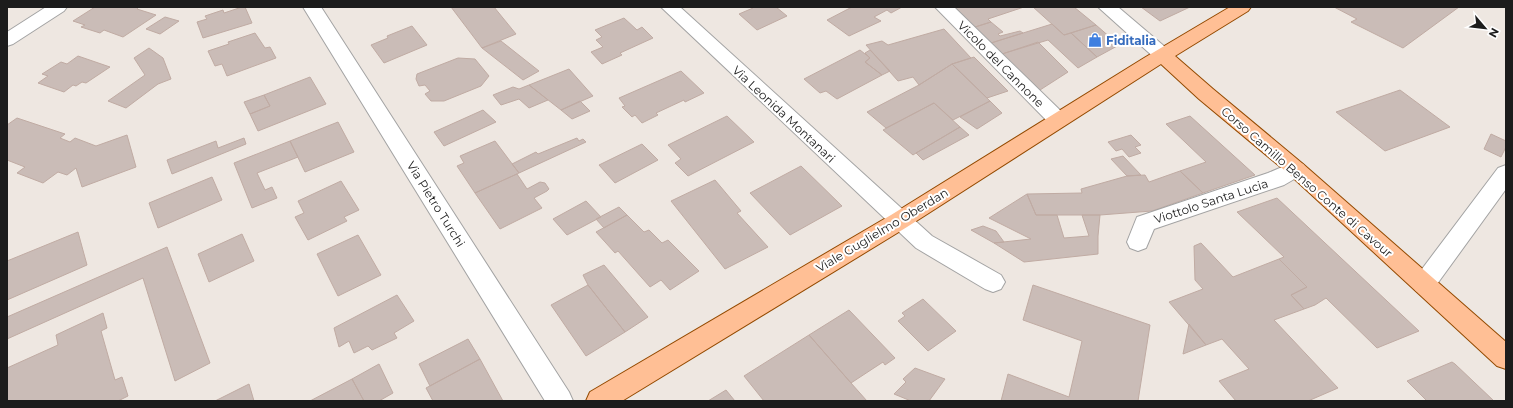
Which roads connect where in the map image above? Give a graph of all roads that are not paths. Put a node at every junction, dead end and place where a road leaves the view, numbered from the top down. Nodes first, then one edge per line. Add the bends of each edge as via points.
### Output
1 (58, 7) edge
2 (312, 7) edge
3 (670, 7) edge
4 (944, 7) edge
5 (1107, 7) edge
6 (1242, 7) edge
7 (7, 40) edge
8 (1164, 56) junction
9 (1058, 120) junction
10 (1296, 169) junction
11 (1506, 173) edge
12 (899, 221) junction
13 (1138, 242) dead end
14 (993, 282) dead end
15 (1424, 284) junction
16 (1506, 358) edge
17 (560, 401) edge
18 (599, 401) edge

1 - 7 street
2 - 17 street, Via Pietro Turchi
3 - 12 street, Via Leonida Montanari
4 - 9 street, Vicolo del Cannone
5 - 8 street, Corso Camillo Benso Conte di Cavour
6 - 8 main road, Viale Guglielmo Oberdan
8 - 9 main road, Viale Guglielmo Oberdan
8 - 10 main road, Corso Camillo Benso Conte di Cavour
9 - 12 main road, Viale Guglielmo Oberdan
10 - 13 street, Viottolo Santa Lucia via 1276,179 1145,223
10 - 15 main road, Corso Camillo Benso Conte di Cavour
11 - 15 street
12 - 14 street, Via Leonida Montanari via 924,242
12 - 18 main road, Viale Guglielmo Oberdan
15 - 16 main road, Corso Camillo Benso Conte di Cavour

